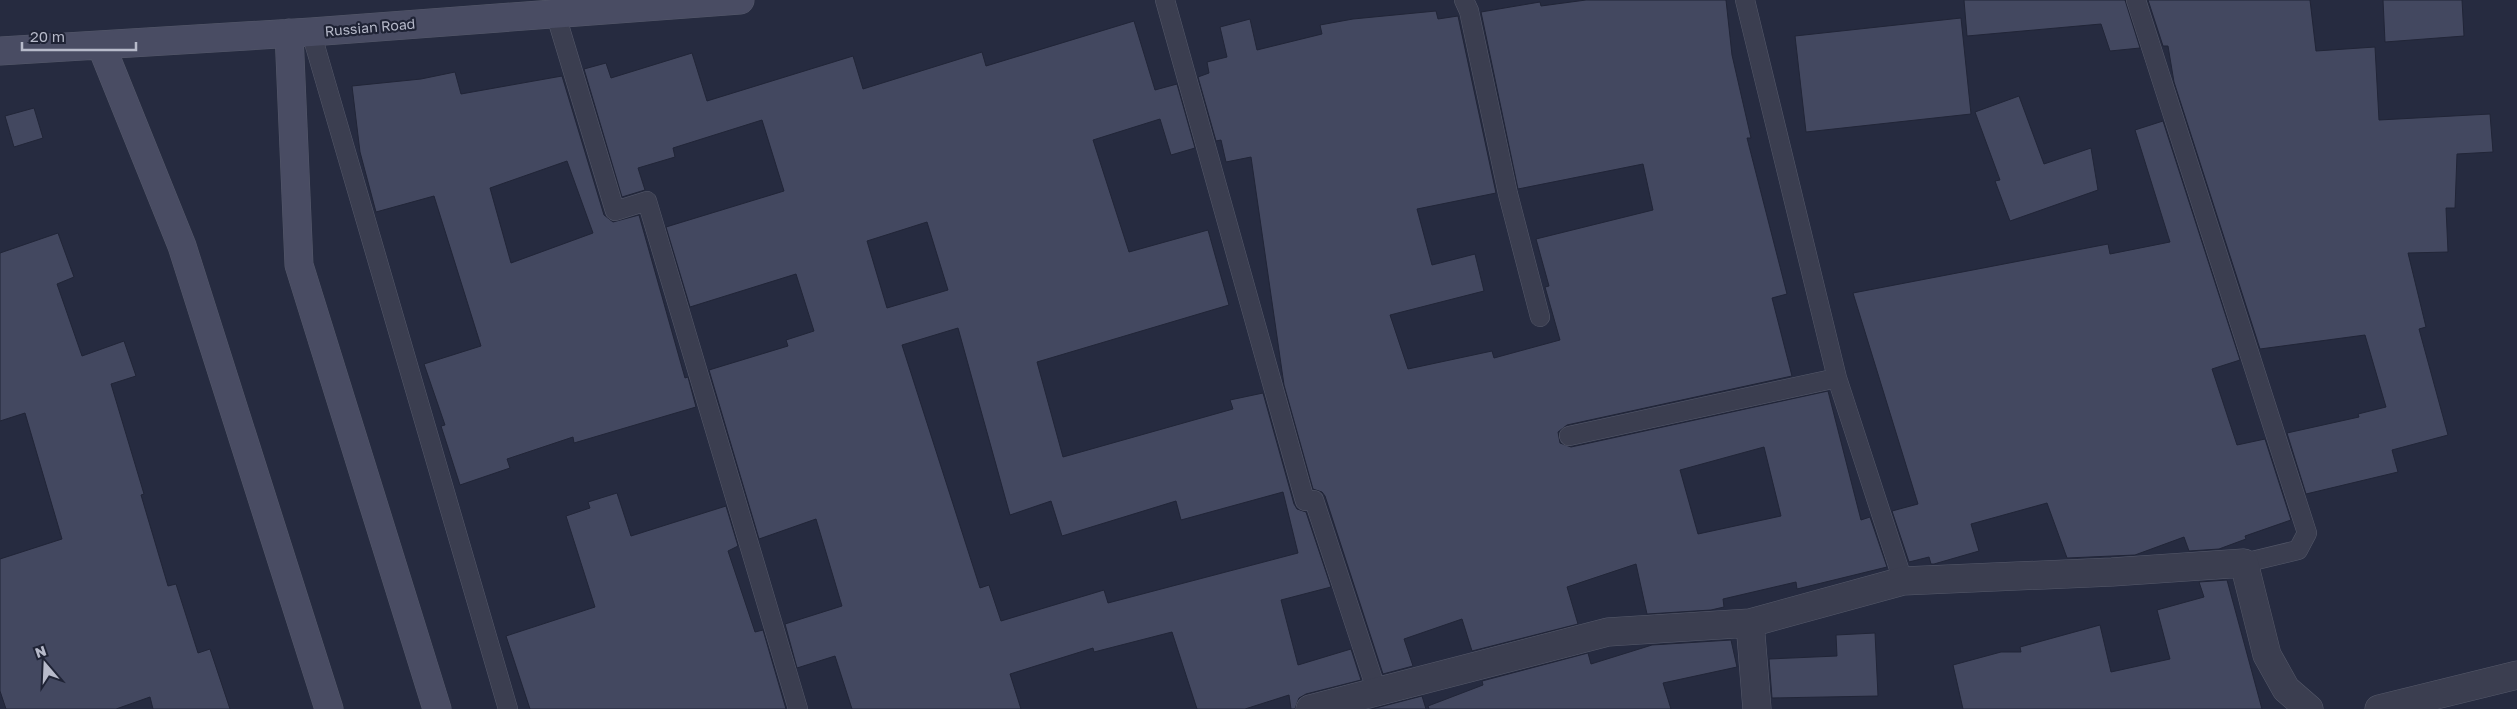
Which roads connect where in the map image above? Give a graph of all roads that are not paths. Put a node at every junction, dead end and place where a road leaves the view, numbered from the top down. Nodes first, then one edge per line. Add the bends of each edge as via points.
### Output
1 (740, 0) edge
2 (1165, 0) edge
3 (1464, 0) edge
4 (1745, 0) edge
5 (2136, 0) edge
6 (555, 12) junction
7 (300, 33) junction
8 (101, 45) junction
9 (0, 50) edge
10 (1540, 317) dead end
11 (1837, 378) junction
12 (1569, 436) dead end
13 (2244, 563) junction
14 (1903, 581) junction
15 (1750, 623) junction
16 (2517, 675) edge
17 (1377, 692) junction
18 (329, 709) edge
19 (437, 709) edge
20 (508, 709) edge
21 (798, 709) edge
22 (1310, 709) edge
23 (1757, 709) edge
24 (2309, 709) edge
25 (2379, 709) edge

1 - 6 street, Russian Road
2 - 17 lane via 1305,501 1314,500
3 - 10 lane
4 - 11 lane
5 - 13 lane via 2307,533 2298,550
6 - 7 street, Russian Road
6 - 21 lane via 615,211 647,201
7 - 8 street, Russian Road
7 - 19 street via 299,265
7 - 20 lane
8 - 9 street, Russian Road
8 - 18 street via 182,246
11 - 12 lane
11 - 14 lane
13 - 14 street
13 - 24 street via 2267,656 2286,689
14 - 15 street
15 - 17 street via 1608,632
15 - 23 street
16 - 25 street
17 - 22 street

